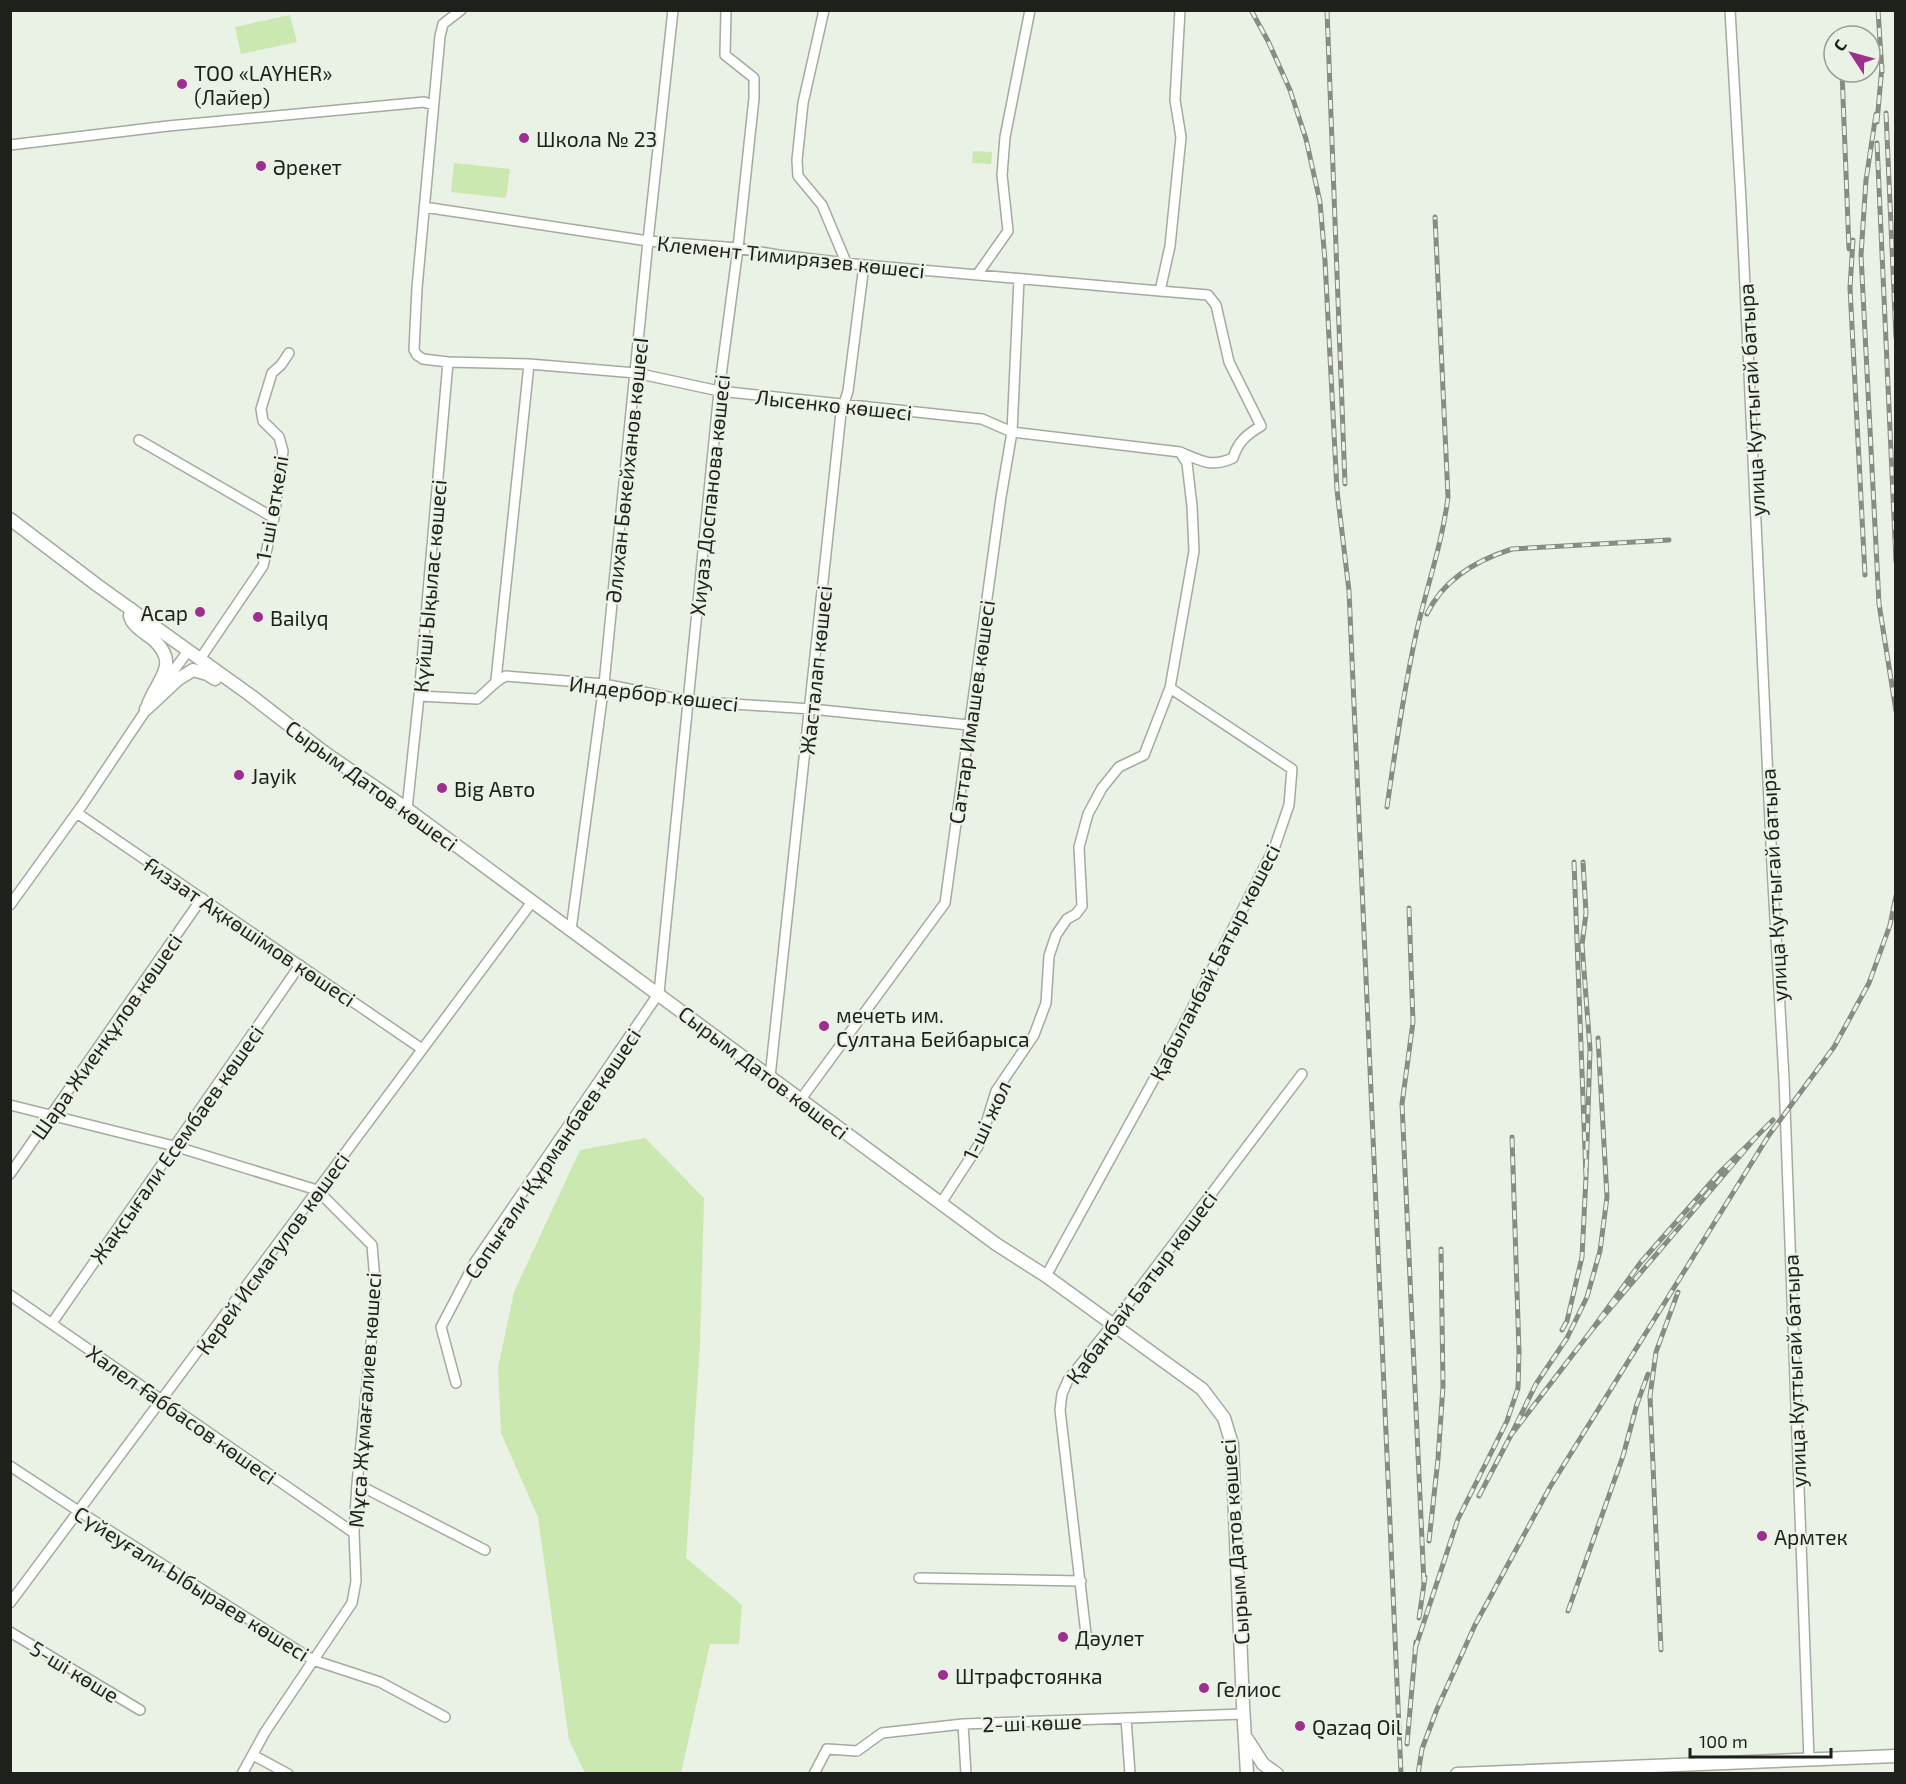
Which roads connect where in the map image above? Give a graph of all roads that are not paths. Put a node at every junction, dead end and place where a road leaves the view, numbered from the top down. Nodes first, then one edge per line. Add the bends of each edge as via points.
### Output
1 (461, 10) edge
2 (673, 10) edge
3 (726, 10) edge
4 (824, 10) edge
5 (1030, 10) edge
6 (1180, 10) edge
7 (1730, 10) edge
8 (434, 105) junction
9 (10, 145) edge
10 (424, 207) junction
11 (648, 241) junction
12 (738, 248) junction
13 (846, 262) junction
14 (864, 265) junction
15 (977, 275) junction
16 (1019, 279) junction
17 (1160, 291) junction
18 (289, 353) dead end
19 (448, 362) junction
20 (529, 364) junction
21 (636, 374) junction
22 (719, 391) junction
23 (844, 404) junction
24 (1012, 432) junction
25 (139, 440) dead end
26 (1180, 452) junction
27 (274, 518) junction
28 (10, 519) edge
29 (131, 609) junction
30 (188, 651) junction
31 (200, 659) junction
32 (496, 680) junction
33 (604, 684) junction
34 (1170, 688) junction
35 (250, 695) junction
36 (419, 696) junction
37 (688, 701) junction
38 (146, 709) junction
39 (811, 709) junction
40 (969, 724) junction
41 (407, 809) junction
42 (77, 813) junction
43 (201, 898) junction
44 (532, 902) junction
45 (10, 905) edge
46 (571, 930) junction
47 (300, 965) junction
48 (659, 993) junction
49 (422, 1050) junction
50 (1302, 1074) dead end
51 (770, 1077) junction
52 (801, 1100) junction
53 (10, 1105) edge
54 (52, 1116) junction
55 (174, 1146) junction
56 (10, 1174) edge
57 (317, 1190) junction
58 (941, 1203) junction
59 (1046, 1276) junction
60 (10, 1295) edge
61 (52, 1323) junction
62 (1112, 1325) junction
63 (456, 1383) dead end
64 (163, 1400) junction
65 (10, 1466) edge
66 (357, 1484) junction
67 (80, 1512) junction
68 (354, 1533) junction
69 (485, 1550) dead end
70 (919, 1578) dead end
71 (1081, 1581) junction
72 (10, 1603) edge
73 (10, 1632) edge
74 (1086, 1634) dead end
75 (314, 1660) junction
76 (140, 1710) dead end
77 (1243, 1714) junction
78 (445, 1717) dead end
79 (1126, 1718) junction
80 (963, 1724) junction
81 (1245, 1736) junction
82 (253, 1755) junction
83 (1896, 1756) edge
84 (1809, 1760) junction
85 (242, 1773) edge
86 (288, 1773) edge
87 (814, 1773) edge
88 (966, 1773) edge
89 (1130, 1773) edge
90 (1247, 1773) edge
91 (1277, 1773) edge
92 (1457, 1773) edge

1 - 8 street via 443,24
2 - 11 street, Әлихан Бөкейханов көшесI
3 - 12 street, Хиуаз Доспанова көшесі via 725,55 754,78
4 - 13 street via 803,103 796,159 798,176 822,205
5 - 15 street via 1005,137 1002,175 1008,231
6 - 17 street via 1175,100 1180,137 1170,246
7 - 84 street, улица Куттыгай батыра via 1784,1079
8 - 9 street via 424,102 236,118
8 - 10 street
10 - 11 street, Клемент Тимирязев көшесі
10 - 19 street, Лысенко көшесі via 414,350 423,359
11 - 12 street, Клемент Тимирязев көшесі
11 - 21 street, Әлихан Бөкейханов көшесI
12 - 13 street, Клемент Тимирязев көшесі
12 - 22 street, Хиуаз Доспанова көшесі
13 - 14 street, Клемент Тимирязев көшесі
14 - 15 street, Клемент Тимирязев көшесі
14 - 23 street, Жасталап көшесі
15 - 16 street, Клемент Тимирязев көшесі
16 - 17 street, Клемент Тимирязев көшесі
16 - 24 street, Саттар Имашев көшесі
17 - 26 street via 1208,295 1216,305 1229,362 1261,426 1246,435 1233,459 1219,464
18 - 27 street, 1-ші өткелі via 272,373 261,409 263,421 279,437 283,451
19 - 20 street, Лысенко көшесі
19 - 36 street, Күйші Ықылас көшесі
20 - 21 street, Лысенко көшесі
20 - 32 street
21 - 22 street, Лысенко көшесі
21 - 33 street, Әлихан Бөкейханов көшесI
22 - 23 street, Лысенко көшесі
22 - 37 street, Хиуаз Доспанова көшесі
23 - 24 street, Лысенко көшесі via 982,419
23 - 39 street, Жасталап көшесі
24 - 26 street, Лысенко көшесі
24 - 40 street, Саттар Имашев көшесі
25 - 27 street
26 - 34 street via 1187,463 1194,551
27 - 31 street, 1-ші өткелі via 263,566
28 - 29 main road, Сырым Датов көшесі
29 - 30 main road, Сырым Датов көшесі
29 - 38 main road via 132,621 160,646 168,664
30 - 31 main road, Сырым Датов көшесі
30 - 38 street
31 - 35 main road, Сырым Датов көшесі
32 - 33 street, Индербор көшесі via 506,676
32 - 36 street via 477,699
33 - 37 street, Индербор көшесі
33 - 46 street, Әлихан Бөкейханов көшесI
34 - 58 street, 1-ші жол via 1144,756 1119,767 1088,814 1079,847 1082,906 1056,935 1049,956 1046,1003 1035,1035 996,1091 981,1143
34 - 59 street, Қабыланбай Батыр көшесі via 1292,769 1289,805 1275,846 1181,1030
35 - 38 main road via 233,693 207,674 193,670
35 - 41 main road, Сырым Датов көшесі
36 - 41 street, Күйші Ықылас көшесі
37 - 39 street, Индербор көшесі
37 - 48 street, Хиуаз Доспанова көшесі
38 - 42 street
39 - 40 street, Индербор көшесі
39 - 51 street, Жасталап көшесі
40 - 52 street, Саттар Имашев көшесі via 945,903
41 - 44 main road, Сырым Датов көшесі
42 - 43 street, Ғиззат Ақкөшімов көшесi
42 - 45 street
43 - 47 street, Ғиззат Ақкөшімов көшесi
43 - 54 street, Шара Жиенқұлов көшесі
44 - 46 main road, Сырым Датов көшесі
44 - 49 street, Керей Исмагулов көшесі
46 - 48 main road, Сырым Датов көшесі
47 - 49 street, Ғиззат Ақкөшімов көшесi
47 - 55 street, Жақсығали Есембаев көшесi
48 - 51 main road, Сырым Датов көшесі
48 - 63 street, Сопығали Құрманбаев көшесі via 475,1262 441,1327
49 - 57 street, Керей Исмагулов көшесі
50 - 62 street, Қабанбай Батыр көшесі
51 - 52 main road, Сырым Датов көшесі
52 - 58 main road, Сырым Датов көшесі
53 - 54 street, Мұса Жұмағалиев көшесі
54 - 55 street, Мұса Жұмағалиев көшесі
54 - 56 street, Шара Жиенқұлов көшесі
55 - 57 street, Мұса Жұмағалиев көшесі
55 - 61 street, Жақсығали Есембаев көшесi
57 - 64 street, Керей Исмагулов көшесі
57 - 66 street, Мұса Жұмағалиев көшесі via 372,1245 376,1293
58 - 59 main road, Сырым Датов көшесі
59 - 62 main road, Сырым Датов көшесі
60 - 61 street, Халел Ғаббасов көшесі
61 - 64 street, Халел Ғаббасов көшесі
62 - 71 street, Қабанбай Батыр көшесі via 1068,1380 1060,1410
62 - 77 main road, Сырым Датов көшесі via 1202,1389 1224,1418 1232,1444
64 - 67 street, Керей Исмагулов көшесі
64 - 68 street, Халел Ғаббасов көшесі
65 - 67 street, Сүйеуғали Ыбыраев көшесi
66 - 68 street, Мұса Жұмағалиев көшесі
66 - 69 street
67 - 72 street, Керей Исмагулов көшесі
67 - 75 street, Сүйеуғали Ыбыраев көшесi
68 - 75 street, Мұса Жұмағалиев көшесі via 356,1581 352,1603
70 - 71 street
71 - 74 street, Қабанбай Батыр көшесі
73 - 76 street, 5-шi көше
75 - 78 street, Сүйеуғали Ыбыраев көшесi via 380,1682
75 - 82 street, Мұса Жұмағалиев көшесі
77 - 79 street, 2-ші көше
77 - 81 main road, Сырым Датов көшесі
79 - 80 street, 2-ші көше
79 - 89 street
80 - 87 street, 2-ші көше via 882,1733 857,1751 827,1749
80 - 88 street
81 - 90 main road, Сырым Датов көшесі
81 - 91 main road via 1263,1764
82 - 85 street, Мұса Жұмағалиев көшесі
82 - 86 street
83 - 84 main road
84 - 92 main road

